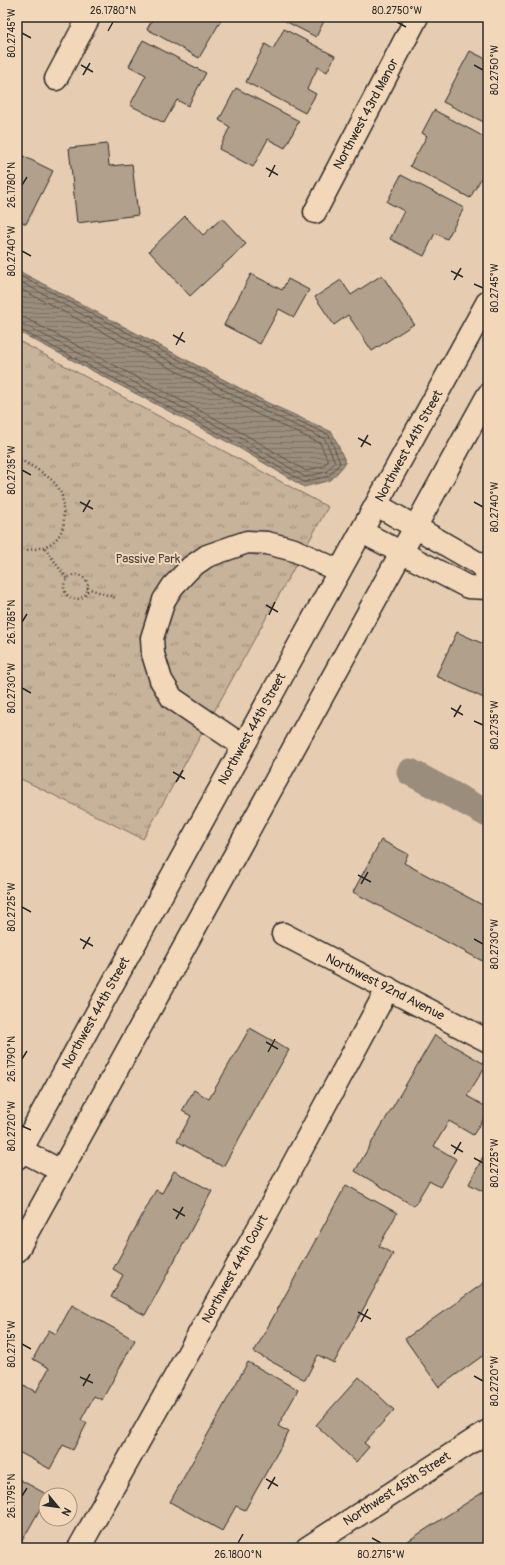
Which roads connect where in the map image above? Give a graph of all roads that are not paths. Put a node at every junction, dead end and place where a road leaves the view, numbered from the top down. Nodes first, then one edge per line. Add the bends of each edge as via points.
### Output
1 (89, 17) edge
2 (417, 17) edge
3 (56, 79) dead end
4 (315, 212) dead end
5 (488, 301) edge
6 (488, 395) edge
7 (377, 505) junction
8 (416, 527) junction
9 (362, 532) junction
10 (401, 552) junction
11 (339, 571) junction
12 (488, 575) edge
13 (488, 588) edge
14 (243, 746) junction
15 (283, 934) dead end
16 (388, 988) junction
17 (488, 1040) edge
18 (18, 1152) edge
19 (61, 1172) junction
20 (17, 1251) edge
21 (488, 1431) edge
22 (79, 1548) edge
23 (307, 1548) edge

1 - 3 street
2 - 4 street, Northwest 43rd Manor
5 - 7 street, Northwest 44th Street
6 - 8 street
7 - 8 street
7 - 9 street, Northwest 44th Street
8 - 10 street
8 - 12 street via 481,565
9 - 10 street
9 - 11 street, Northwest 44th Street
10 - 13 street via 468,587
10 - 19 street
11 - 14 street, Northwest 44th Street
11 - 14 street via 294,550 267,543 247,542 207,556 191,567 164,600 152,638 153,654 161,680 172,698
14 - 18 street, Northwest 44th Street
15 - 16 street, Northwest 92nd Avenue
16 - 17 street, Northwest 92nd Avenue
16 - 22 street, Northwest 44th Court via 268,1212
18 - 19 street
19 - 20 street
21 - 23 street, Northwest 45th Street

